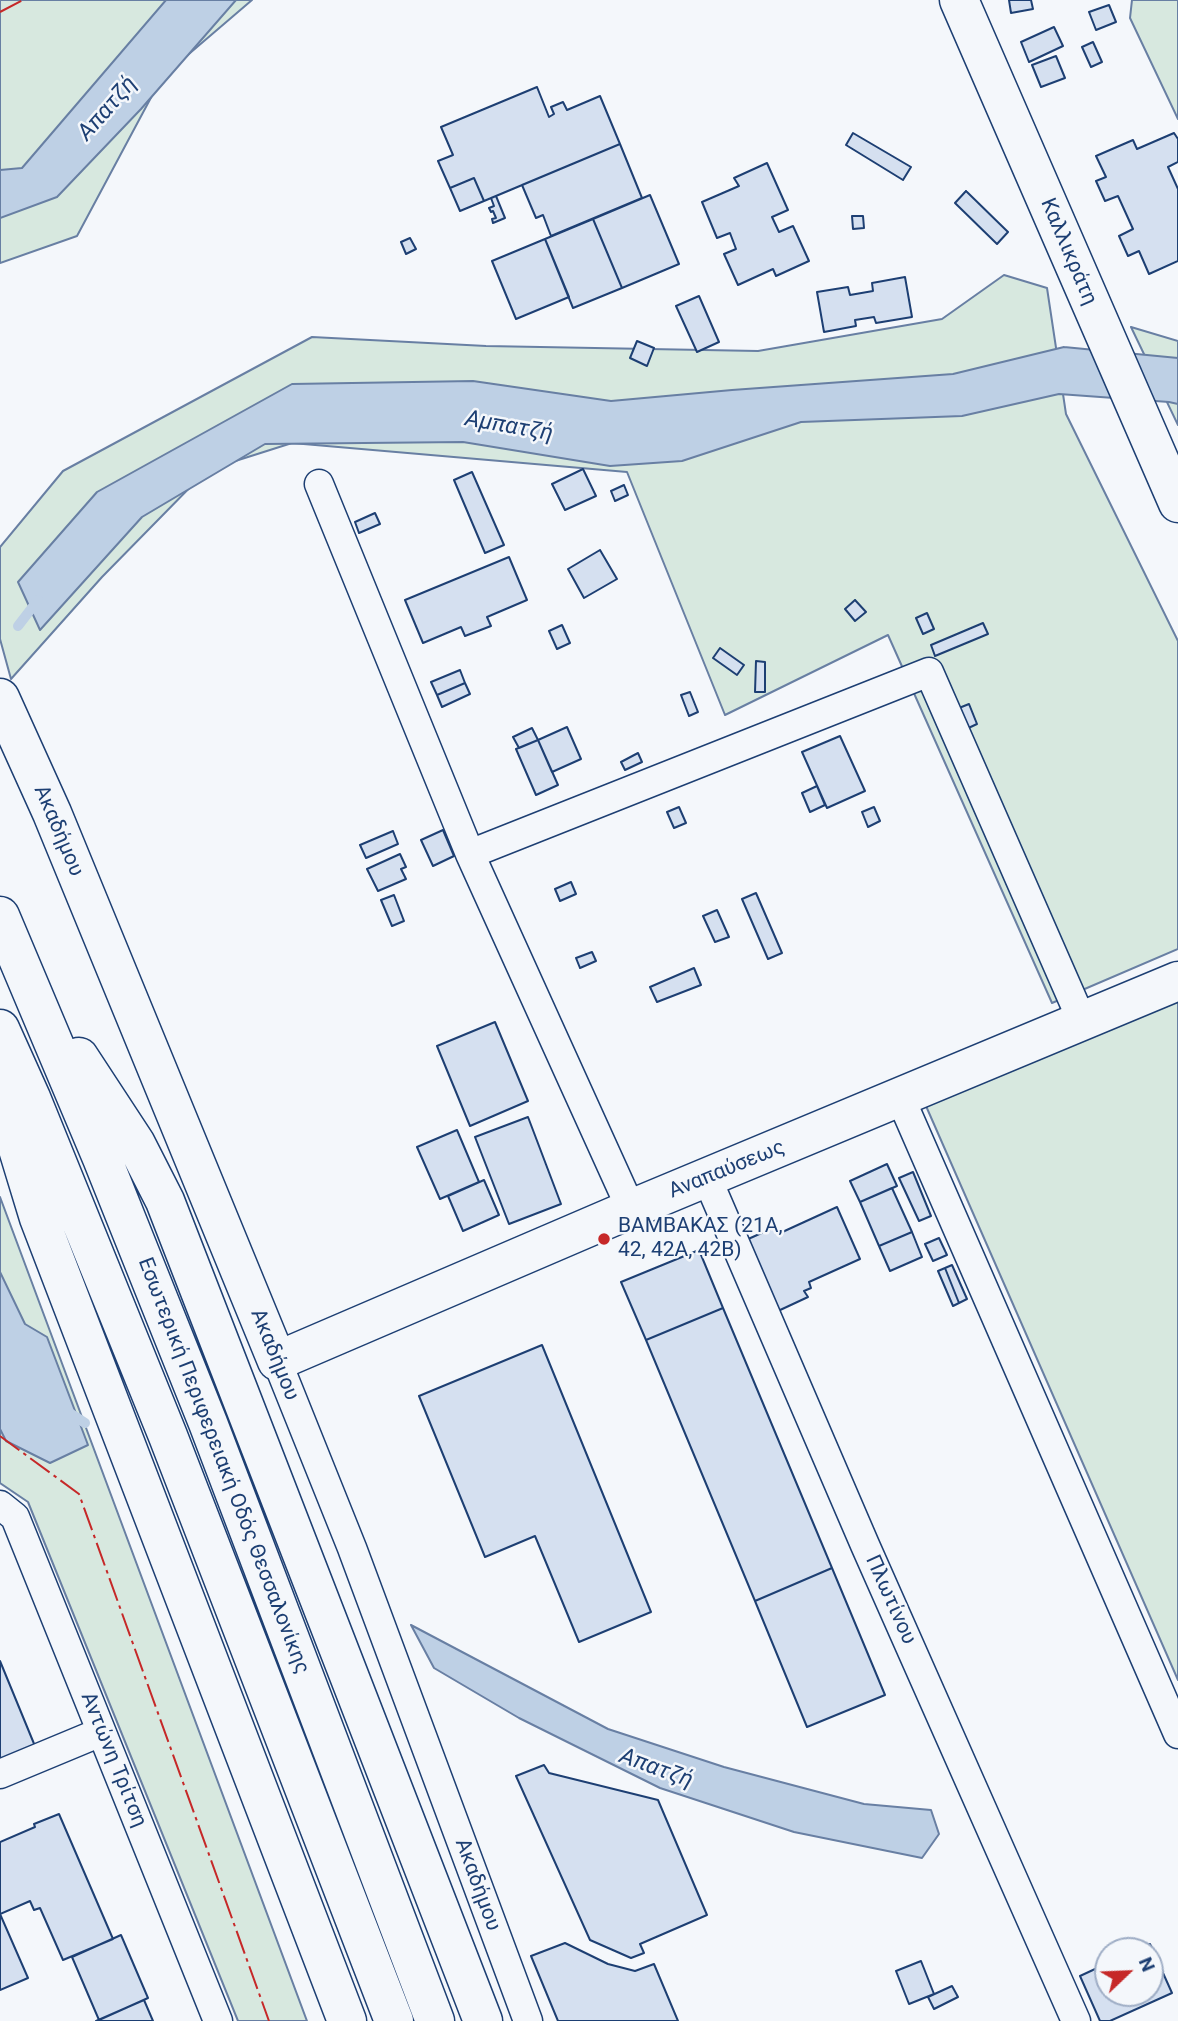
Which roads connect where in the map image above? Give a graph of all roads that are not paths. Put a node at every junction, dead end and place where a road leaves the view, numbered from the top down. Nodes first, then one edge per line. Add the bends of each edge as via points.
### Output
1 (959, 0) edge
2 (319, 484) dead end
3 (1178, 503) edge
4 (0, 698) edge
5 (470, 854) junction
6 (0, 916) edge
7 (23, 970) junction
8 (1178, 981) edge
9 (1082, 1021) junction
10 (0, 1029) edge
11 (0, 1090) edge
12 (900, 1097) junction
13 (707, 1178) junction
14 (631, 1209) junction
15 (276, 1360) junction
16 (0, 1505) edge
17 (101, 1732) junction
18 (1178, 1734) edge
19 (0, 1774) edge
20 (218, 2021) edge
21 (347, 2021) edge
22 (394, 2021) edge
23 (435, 2021) edge
24 (483, 2021) edge
25 (527, 2021) edge
26 (1076, 2021) edge

1 - 3 main road, Καλλικράτη
2 - 5 street
4 - 15 main road, Ακαδήμου via 52,813
5 - 9 street via 929,671
5 - 14 street
6 - 7 main road, Εσωτερική Περιφερειακή Οδός Θεσσαλονίκης
7 - 23 main road, Εσωτερική Περιφερειακή Οδός Θεσσαλονίκης via 208,1423
7 - 24 main road via 136,1144 166,1202
8 - 9 main road, Αναπαύσεως
9 - 12 main road, Αναπαύσεως
10 - 22 main road, Εσωτερική Περιφερειακή Οδός Θεσσαλονίκης via 168,1436
11 - 21 main road via 39,1218
12 - 13 main road, Αναπαύσεως
12 - 18 street
13 - 14 main road, Αναπαύσεως
13 - 26 street, Πλωτίνου
14 - 15 main road, Αναπαύσεως
15 - 25 street, Ακαδήμου via 352,1548
16 - 17 street, Αντώνη Τρίτση via 15,1517
17 - 19 street
17 - 20 street, Αντώνη Τρίτση

